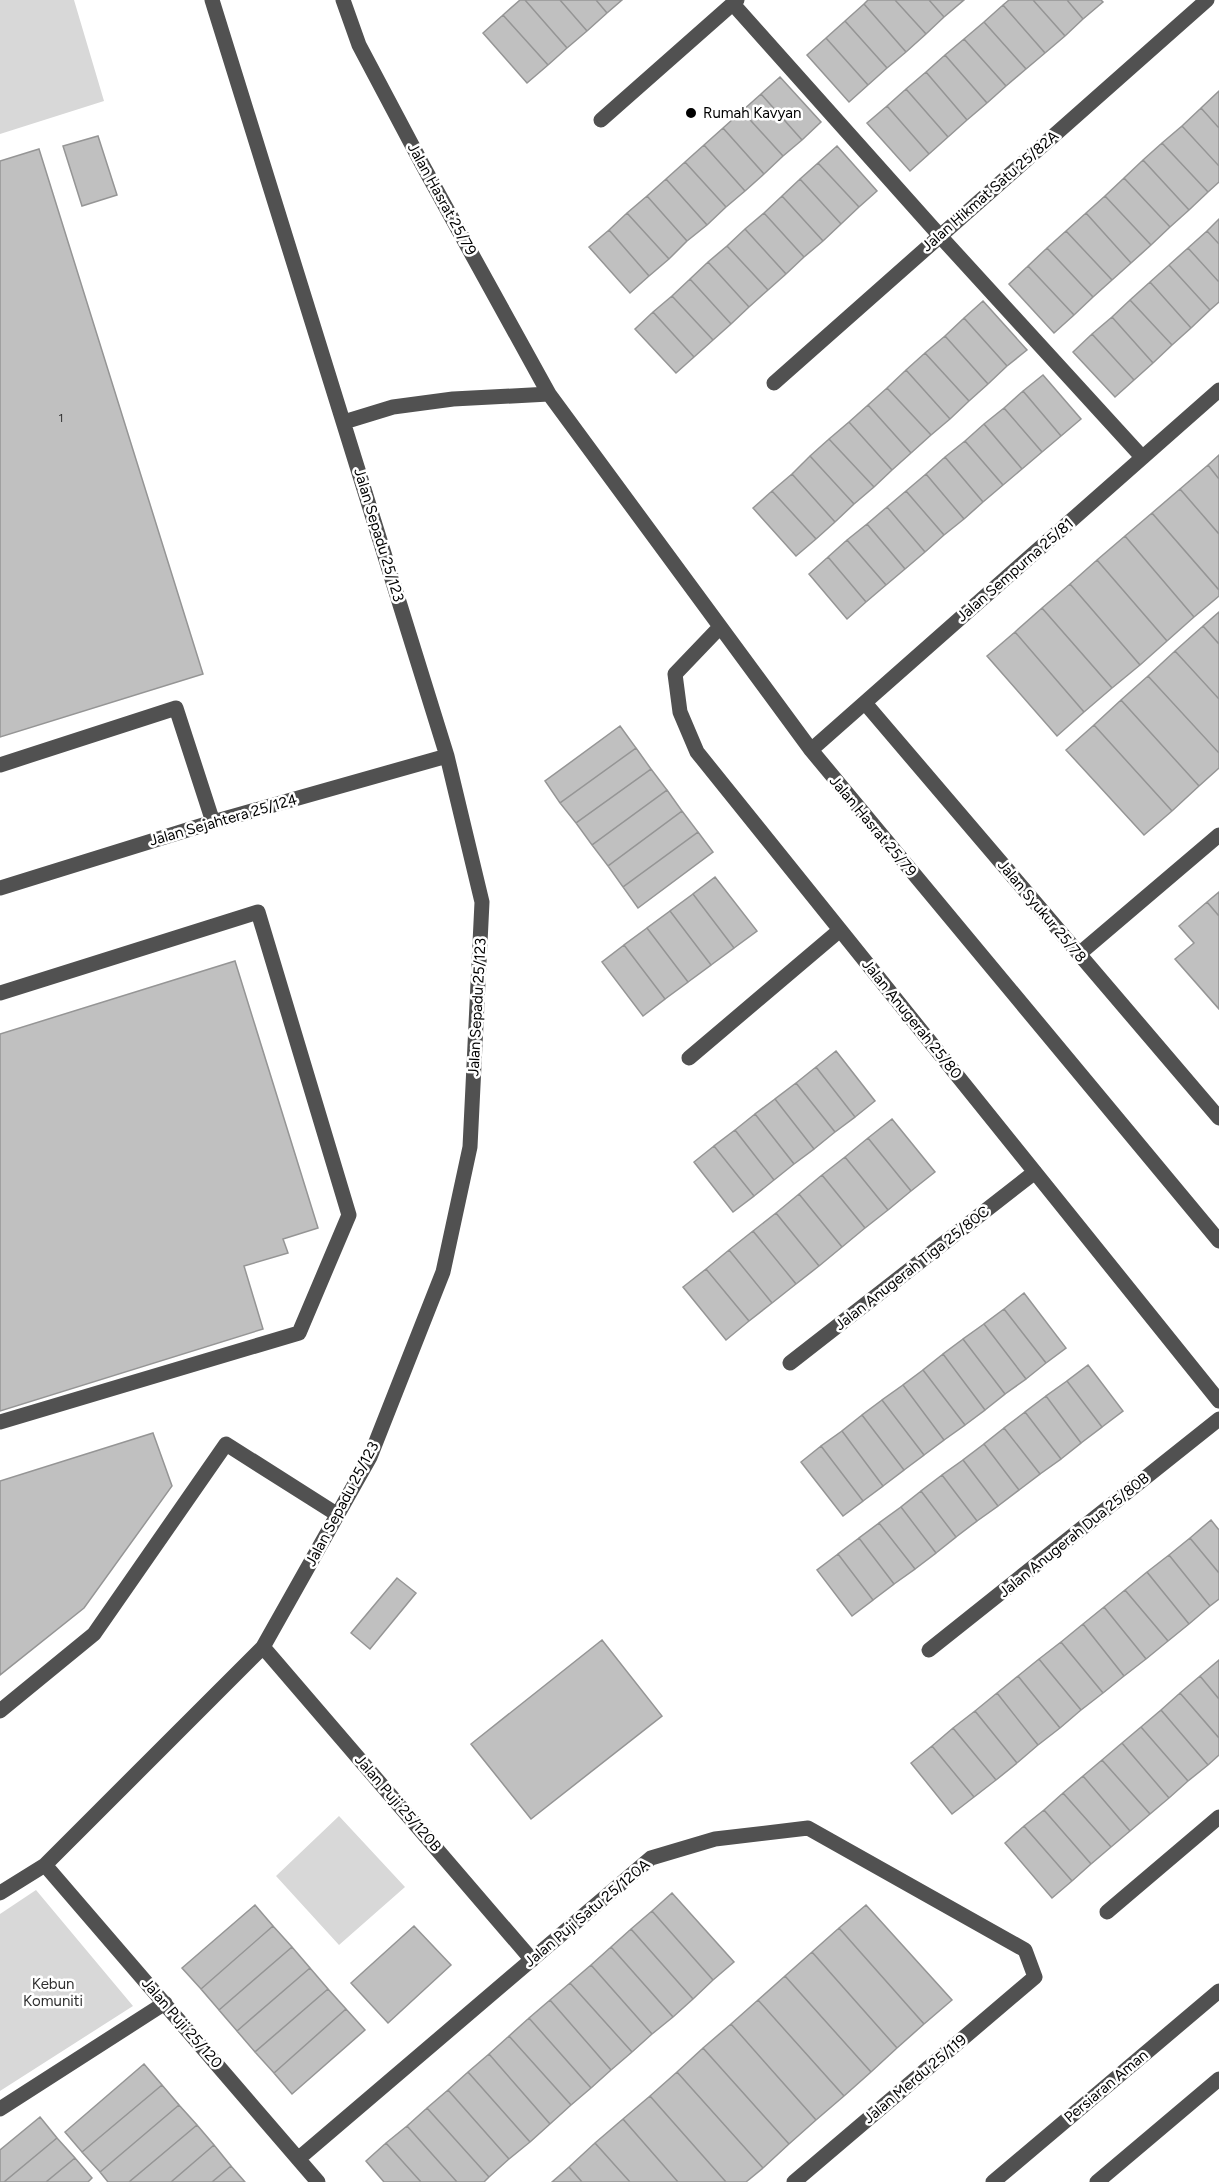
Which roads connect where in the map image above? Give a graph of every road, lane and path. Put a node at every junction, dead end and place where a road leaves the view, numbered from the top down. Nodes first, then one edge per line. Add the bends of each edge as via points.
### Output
1 (212, 0) edge
2 (343, 0) edge
3 (1207, 0) edge
4 (735, 2) edge
5 (601, 120) dead end
6 (940, 236) junction
7 (774, 383) dead end
8 (1219, 390) edge
9 (549, 394) junction
10 (344, 422) junction
11 (1142, 458) junction
12 (720, 627) junction
13 (865, 703) junction
14 (811, 750) junction
15 (447, 756) junction
16 (0, 765) edge
17 (213, 822) junction
18 (1219, 835) edge
19 (0, 888) edge
20 (840, 930) junction
21 (1079, 954) junction
22 (0, 993) edge
23 (689, 1058) dead end
24 (1219, 1118) edge
25 (1035, 1172) junction
26 (1219, 1241) edge
27 (790, 1363) dead end
28 (1219, 1401) edge
29 (1219, 1419) edge
30 (0, 1422) edge
31 (338, 1515) junction
32 (263, 1647) junction
33 (929, 1650) dead end
34 (0, 1711) edge
35 (1219, 1817) edge
36 (45, 1865) junction
37 (0, 1893) edge
38 (1107, 1912) dead end
39 (532, 1960) junction
40 (1035, 1977) joint
41 (1219, 1991) edge
42 (165, 2003) junction
43 (1219, 2079) edge
44 (0, 2109) edge
45 (298, 2159) junction
46 (318, 2182) edge
47 (794, 2182) edge
48 (993, 2182) edge
49 (1097, 2182) edge

1 - 10 street, Jalan Sepadu 25/123
2 - 9 street, Jalan Hasrat 25/79 via 359,45
3 - 6 street, Jalan Hikmat Satu 25/82A
4 - 5 street
4 - 6 street
6 - 7 street, Jalan Hikmat Satu 25/82A
6 - 11 street
8 - 11 street, Jalan Sempurna 25/81
9 - 10 street via 393,407
9 - 12 street, Jalan Hasrat 25/79
10 - 15 street, Jalan Sepadu 25/123
11 - 13 street, Jalan Sempurna 25/81
12 - 14 street, Jalan Hasrat 25/79
12 - 20 street, Jalan Anugerah 25/80 via 675,674 680,712 697,752
13 - 14 street, Jalan Sempurna 25/81
13 - 21 street, Jalan Syukur 25/78
14 - 26 street, Jalan Hasrat 25/79
15 - 17 street, Jalan Sejahtera 25/124
15 - 31 street, Jalan Sepadu 25/123 via 482,902 470,1147 443,1272 370,1457
16 - 17 street via 176,708
17 - 19 street, Jalan Sejahtera 25/124
18 - 21 street
20 - 23 street
20 - 25 street, Jalan Anugerah 25/80
21 - 24 street, Jalan Syukur 25/78
22 - 30 street via 258,912 349,1215 299,1333
25 - 27 street, Jalan Anugerah Tiga 25/80C
25 - 28 street, Jalan Anugerah 25/80
29 - 33 street, Jalan Anugerah Dua 25/80B
31 - 32 street, Jalan Sepadu 25/123
31 - 34 street via 226,1444 94,1634
32 - 36 street, Jalan Sepadu 25/123
32 - 39 street, Jalan Puji 25/120B
35 - 38 street
36 - 37 street, Jalan Sepadu 25/123
36 - 42 street, Jalan Puji 25/120
39 - 40 street, Jalan Puji Satu 25/120A via 651,1858 715,1839 808,1828 1025,1950
39 - 45 street, Jalan Puji Satu 25/120A
40 - 47 street, Jalan Merdu 25/119
41 - 48 street, Persiaran Aman
42 - 44 street
42 - 45 street, Jalan Puji 25/120
43 - 49 street
45 - 46 street, Jalan Puji 25/120

